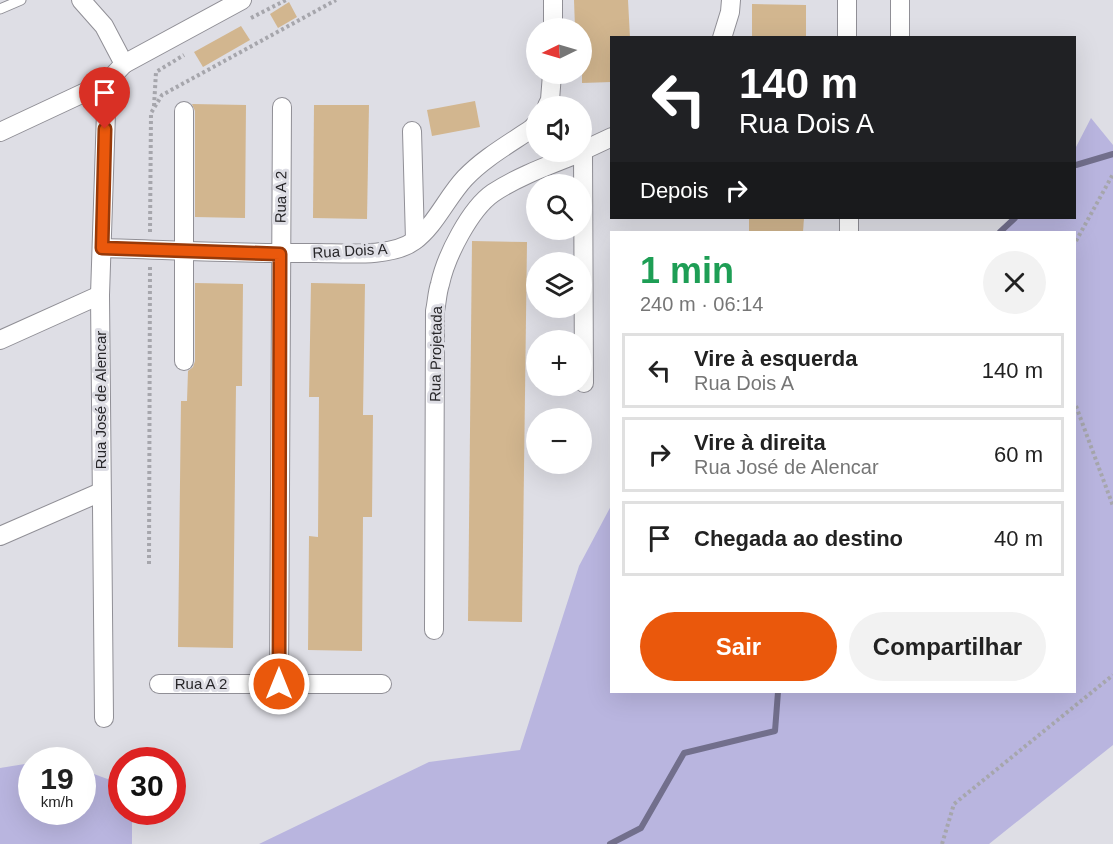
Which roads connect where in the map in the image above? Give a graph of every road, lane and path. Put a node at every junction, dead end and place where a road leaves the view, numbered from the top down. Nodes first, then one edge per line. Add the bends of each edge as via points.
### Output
1 (21, 0) edge
2 (81, 0) edge
3 (242, 0) edge
4 (286, 0) edge
5 (336, 0) edge
6 (553, 0) edge
7 (731, 0) edge
8 (847, 0) edge
9 (900, 0) edge
10 (0, 9) edge
11 (553, 18) edge
12 (244, 22) dead end
13 (723, 36) edge
14 (847, 36) edge
15 (900, 36) edge
16 (193, 49) dead end
17 (124, 64) junction
18 (107, 82) junction
19 (154, 107) junction
20 (282, 107) dead end
21 (184, 111) dead end
22 (412, 131) dead end
23 (0, 132) edge
24 (526, 132) edge
25 (610, 139) edge
26 (592, 147) edge
27 (557, 162) edge
28 (582, 162) edge
29 (1113, 174) edge
30 (415, 240) junction
31 (1076, 241) edge
32 (150, 242) dead end
33 (102, 248) junction
34 (184, 251) junction
35 (280, 254) junction
36 (150, 263) dead end
37 (100, 295) junction
38 (584, 330) edge
39 (0, 340) edge
40 (184, 361) dead end
41 (1076, 406) edge
42 (101, 492) junction
43 (1113, 506) edge
44 (0, 536) edge
45 (149, 564) dead end
46 (434, 630) dead end
47 (1113, 675) edge
48 (159, 684) dead end
49 (279, 684) junction
50 (382, 684) dead end
51 (104, 718) dead end
52 (942, 844) edge

1 - 10 lane
2 - 17 street via 104,26
3 - 17 street
4 - 12 path
5 - 19 path via 162,95
6 - 11 street
7 - 13 street
8 - 14 street
9 - 15 street
16 - 19 path via 156,72
17 - 18 street
18 - 23 street
18 - 33 street, Rua José de Alencar
19 - 32 path
20 - 35 street, Rua A 2
21 - 34 street
22 - 30 street
24 - 30 street via 480,164
25 - 26 street, Rua Projetada
27 - 46 street, Rua Projetada via 492,194 473,215 448,257 440,283 435,311
28 - 38 street
29 - 31 path
30 - 35 street, Rua Dois A via 404,247 376,252
33 - 34 street, Rua Dois A
33 - 37 street, Rua José de Alencar
34 - 35 street, Rua Dois A
34 - 40 street
35 - 49 street, Rua A 2
36 - 45 path
37 - 39 street
37 - 42 street, Rua José de Alencar
41 - 43 path
42 - 44 street
42 - 51 street, Rua José de Alencar
47 - 52 path via 954,804
48 - 49 street, Rua A 2
49 - 50 street, Rua A 2

